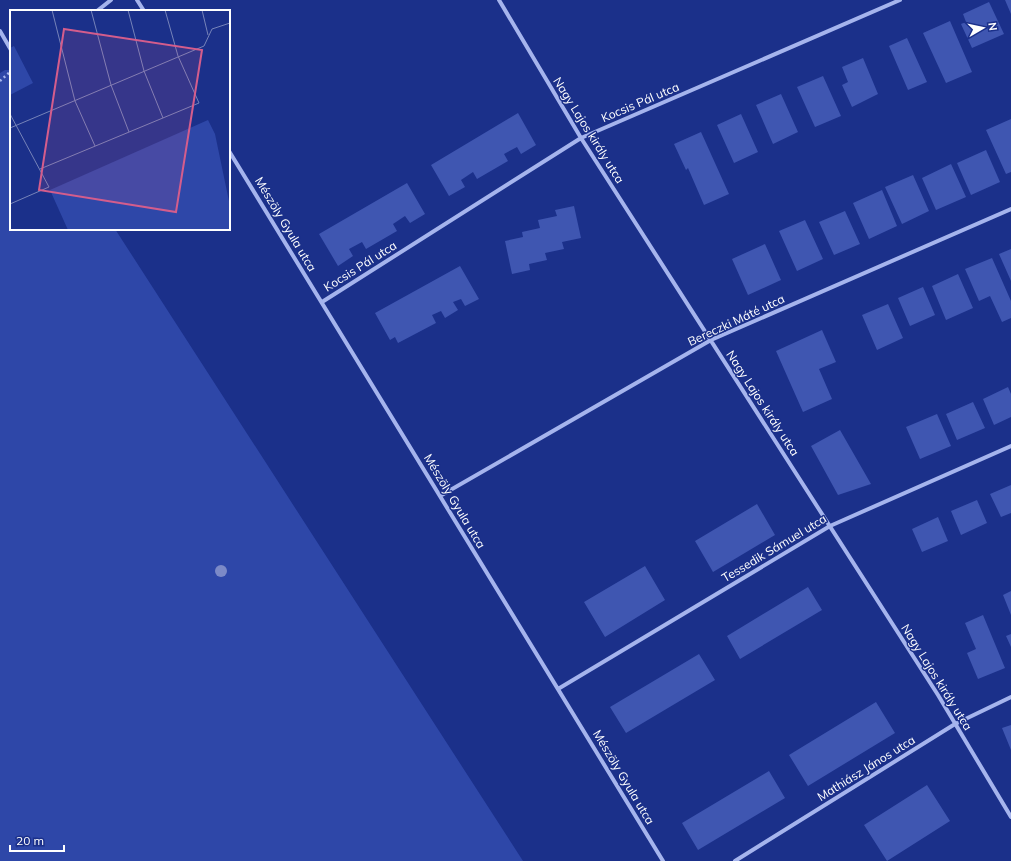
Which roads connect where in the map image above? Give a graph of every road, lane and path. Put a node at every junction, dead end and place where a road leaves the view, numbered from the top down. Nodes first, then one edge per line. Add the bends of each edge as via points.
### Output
1 (112, 0) edge
2 (137, 0) edge
3 (499, 0) edge
4 (900, 0) edge
5 (98, 10) edge
6 (143, 10) edge
7 (0, 32) edge
8 (10, 48) edge
9 (10, 72) edge
10 (0, 81) edge
11 (581, 138) junction
12 (230, 153) edge
13 (1011, 209) edge
14 (322, 302) junction
15 (711, 340) junction
16 (1011, 446) edge
17 (440, 496) junction
18 (830, 526) junction
19 (558, 689) junction
20 (1011, 697) edge
21 (956, 724) junction
22 (1011, 817) edge
23 (663, 861) edge
24 (735, 861) edge

1 - 5 street
2 - 6 street
3 - 11 street, Nagy Lajos király utca
4 - 11 street, Kocsis Pál utca
7 - 8 street
9 - 10 path
11 - 14 street, Kocsis Pál utca
11 - 15 street, Nagy Lajos király utca
12 - 14 street, Mészöly Gyula utca
13 - 15 street, Bereczki Máté utca
14 - 17 street, Mészöly Gyula utca
15 - 17 street, Bereczki Máté utca
15 - 18 street, Nagy Lajos király utca
16 - 18 street, Tessedik Sámuel utca
17 - 19 street, Mészöly Gyula utca
18 - 19 street, Tessedik Sámuel utca
18 - 21 street, Nagy Lajos király utca
19 - 23 street, Mészöly Gyula utca
20 - 21 street, Mathiász János utca
21 - 22 street, Nagy Lajos király utca
21 - 24 street, Mathiász János utca

